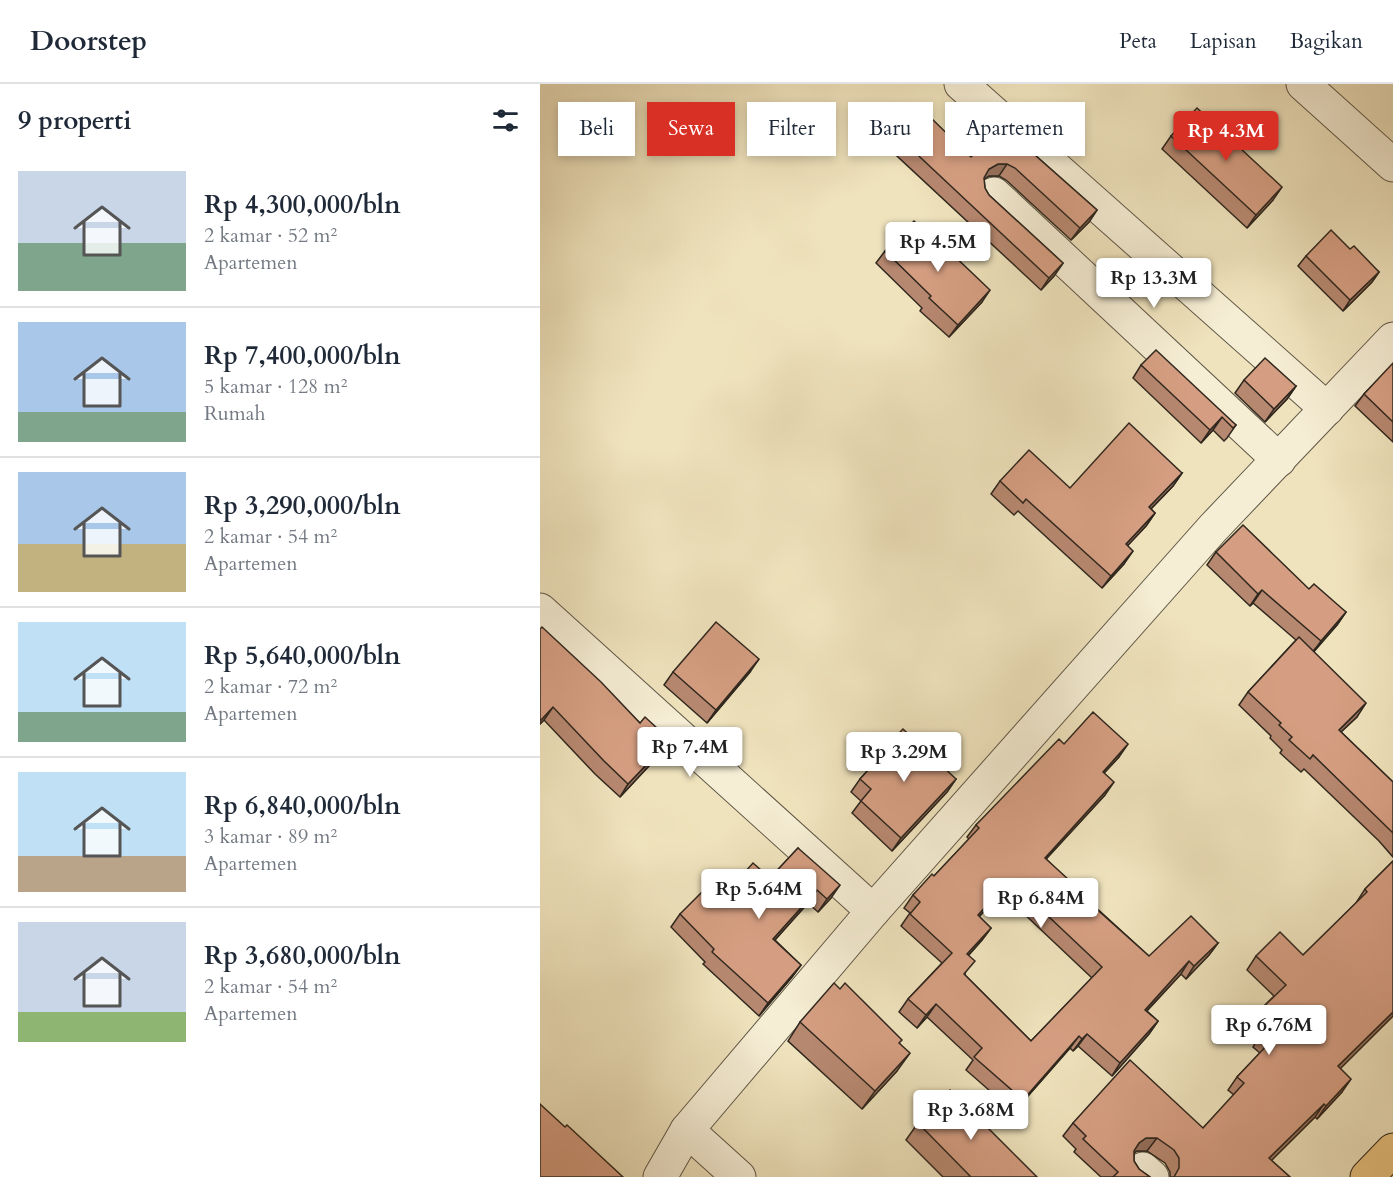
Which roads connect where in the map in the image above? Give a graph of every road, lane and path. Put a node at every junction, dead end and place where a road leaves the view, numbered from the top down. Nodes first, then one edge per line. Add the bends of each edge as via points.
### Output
1 (961, 84) edge
2 (1303, 84) edge
3 (1393, 165) edge
4 (994, 194) dead end
5 (1393, 339) edge
6 (1327, 409) junction
7 (1279, 460) junction
8 (540, 610) edge
9 (873, 911) junction
10 (687, 1130) junction
11 (1393, 1150) edge
12 (660, 1177) edge
13 (739, 1177) edge
14 (1367, 1177) edge

1 - 6 street
2 - 3 street
4 - 7 street
5 - 6 street
6 - 7 street
7 - 9 street via 1213,528
8 - 9 street
9 - 10 street
10 - 12 street
10 - 13 street
11 - 14 main road

